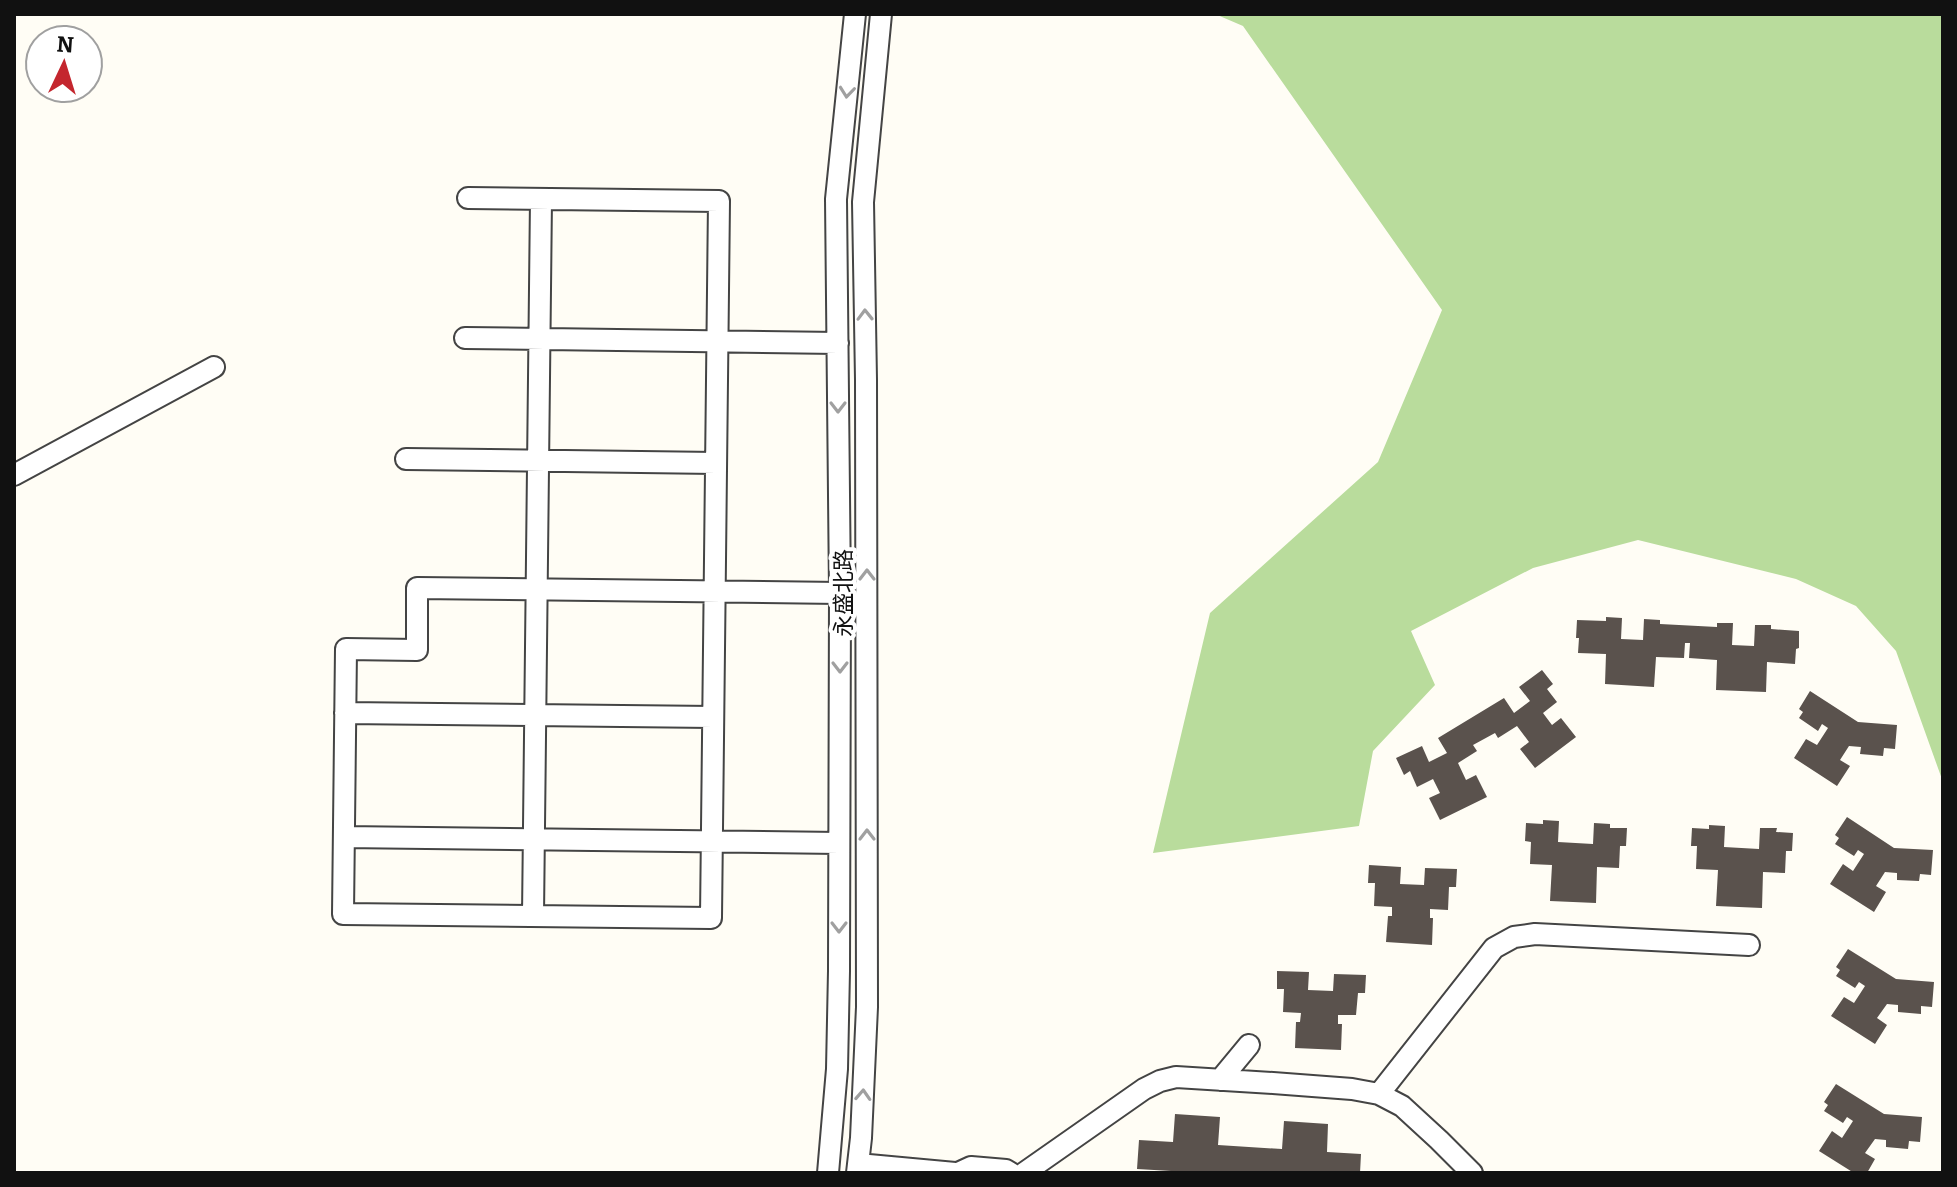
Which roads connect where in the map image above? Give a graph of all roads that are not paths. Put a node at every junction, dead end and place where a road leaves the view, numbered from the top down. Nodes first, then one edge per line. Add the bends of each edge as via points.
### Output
1 (855, 14) edge
2 (881, 14) edge
3 (468, 198) dead end
4 (541, 199) junction
5 (465, 338) dead end
6 (540, 339) junction
7 (717, 341) junction
8 (838, 343) junction
9 (214, 367) dead end
10 (406, 459) dead end
11 (538, 461) junction
12 (716, 463) junction
13 (14, 475) edge
14 (537, 589) junction
15 (714, 591) junction
16 (840, 593) junction
17 (345, 713) junction
18 (535, 715) junction
19 (713, 717) junction
20 (344, 837) junction
21 (534, 839) junction
22 (711, 841) junction
23 (839, 843) junction
24 (533, 916) junction
25 (1749, 945) dead end
26 (1249, 1045) dead end
27 (1220, 1080) junction
28 (1379, 1094) junction
29 (857, 1168) edge
30 (828, 1173) edge
31 (956, 1173) edge
32 (1011, 1173) edge
33 (1024, 1173) edge
34 (1472, 1173) edge

1 -> 8 street, 永盛北路 via 836,199
29 -> 2 street, 永盛北路 via 867,1007 863,202
3 - 4 street
4 - 6 street
4 - 7 street via 719,201
5 - 6 street
6 - 7 street
6 - 11 street
7 - 8 street
7 - 12 street
8 -> 16 street, 永盛北路
9 - 13 street
10 - 11 street
11 - 12 street
11 - 14 street
12 - 15 street
14 - 15 street
14 - 17 street via 417,588 417,650 346,649
14 - 18 street
15 - 16 street
15 - 19 street
16 -> 23 street, 永盛北路
17 - 18 street
17 - 20 street
18 - 19 street
18 - 21 street
19 - 22 street
20 - 21 street
20 - 24 street via 343,914
21 - 22 street
21 - 24 street
22 - 23 street
22 - 24 street via 711,918
23 -> 30 street, 永盛北路 via 837,1069
25 - 28 street via 1514,937 1494,948
26 - 27 street
27 - 28 street
27 - 33 street via 1160,1081
28 - 34 street via 1402,1106
29 - 31 street
31 - 32 street via 971,1167

